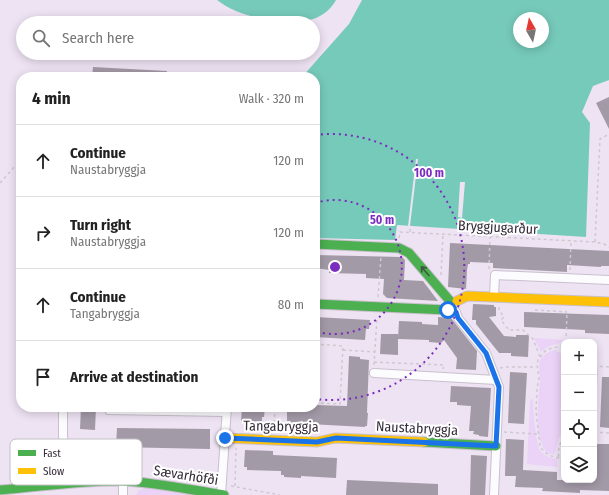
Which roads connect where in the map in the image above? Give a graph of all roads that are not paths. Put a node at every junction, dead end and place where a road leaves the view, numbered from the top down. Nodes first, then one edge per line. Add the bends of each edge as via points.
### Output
1 (320, 244) edge
2 (609, 280) edge
3 (497, 297) junction
4 (609, 302) edge
5 (320, 304) edge
6 (453, 306) junction
7 (374, 373) road end
8 (496, 380) junction
9 (63, 412) edge
10 (108, 412) dead end
11 (116, 412) edge
12 (227, 412) edge
13 (225, 438) junction
14 (336, 438) joint
15 (63, 439) edge
16 (496, 446) junction
17 (142, 483) edge
18 (51, 485) edge
19 (0, 490) edge
20 (223, 495) edge
21 (494, 495) edge

6 -> 1 street via 404,250
2 - 3 street via 495,275
3 - 4 street
3 - 6 street via 466,296
5 - 6 street
6 - 8 street via 458,318 486,353
7 - 8 street
8 - 16 street via 499,387
9 - 15 street
10 - 11 lane
12 - 13 street, Tangabryggja
13 - 14 street, Tangabryggja via 317,442
13 - 20 street, Tangabryggja
14 - 16 street, Naustabryggja
16 - 21 street
17 - 20 street, Sævarhöfði
18 - 19 street, Sævarhöfði

